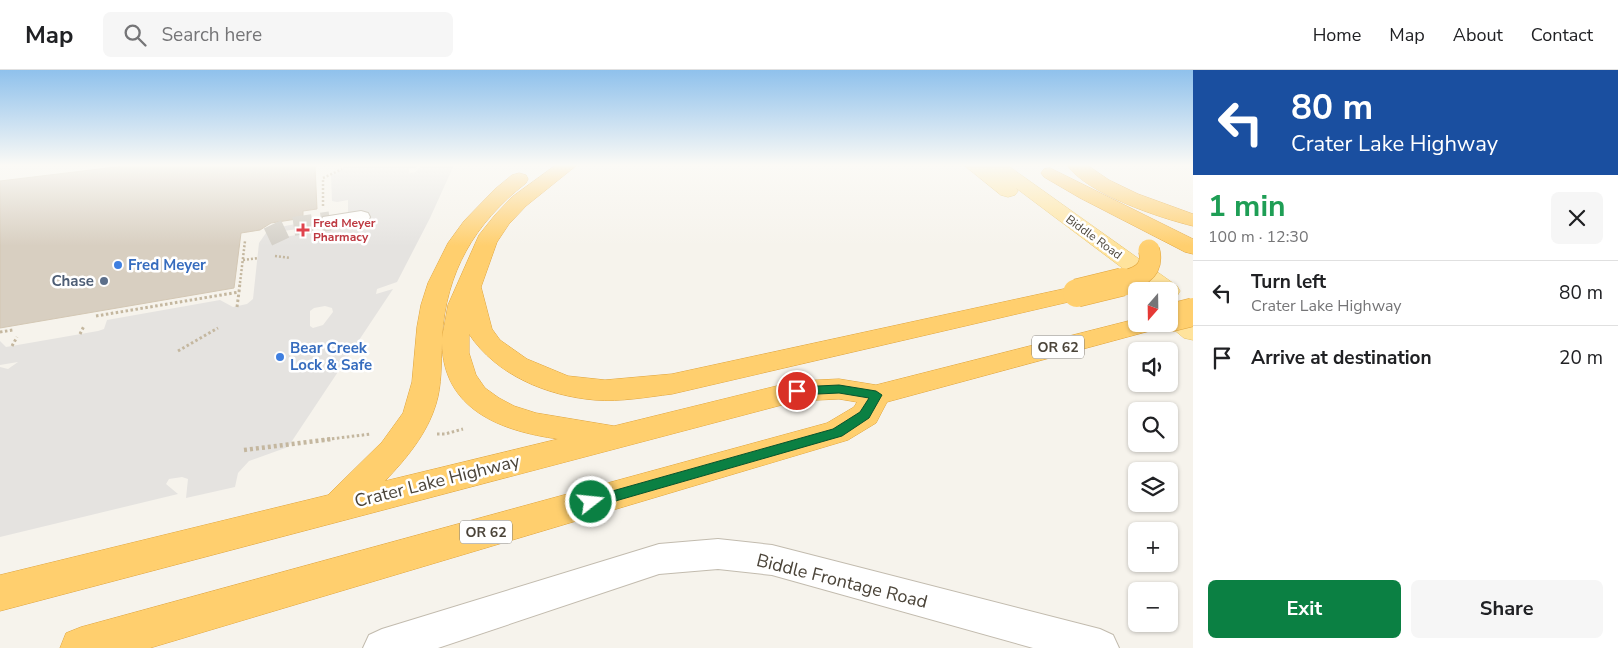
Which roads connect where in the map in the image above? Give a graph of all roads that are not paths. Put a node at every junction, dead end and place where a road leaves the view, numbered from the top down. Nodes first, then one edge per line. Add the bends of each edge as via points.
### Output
1 (504, 192) edge
2 (531, 192) edge
3 (1009, 192) edge
4 (1033, 192) edge
5 (1074, 192) edge
6 (1084, 192) edge
7 (1117, 192) edge
8 (327, 214) tunnel mouth
9 (361, 217) dead end
10 (1193, 220) edge
11 (1193, 247) edge
12 (1129, 282) edge
13 (1154, 282) edge
14 (469, 286) junction
15 (1178, 300) edge
16 (1193, 311) edge
17 (1178, 315) edge
18 (1178, 320) edge
19 (1128, 329) edge
20 (1193, 332) edge
21 (876, 395) junction
22 (618, 435) junction
23 (338, 506) junction
24 (0, 592) edge
25 (401, 645) edge
26 (81, 648) edge
27 (1100, 648) edge

1 - 23 highway via 481,213 448,262 430,325 419,412 394,451
2 - 14 highway via 506,216 482,249
3 - 12 main road, Biddle Road
4 - 13 main road, Biddle Road
5 - 14 highway, bridge via 1134,232 1149,250 1152,258 1142,275 1077,293 672,384 594,390 562,384 535,374 491,346 477,322
6 - 11 highway
7 - 10 highway
8 - 9 lane
14 - 22 highway via 460,304 456,355 462,376 474,394 493,408 514,417 566,429
15 - 16 main road, Biddle Road
16 - 17 highway, bridge
18 - 20 main road
19 - 21 highway, Crater Lake Highway / OR 62
21 - 22 highway, Crater Lake Highway / OR 62 via 839,389 797,391
21 - 26 highway, OR 62 via 865,415 837,432
22 - 23 highway, Crater Lake Highway / OR 62
23 - 24 highway, Crater Lake Highway / OR 62
25 - 27 lane, Biddle Frontage Road via 659,559 718,554 772,560

